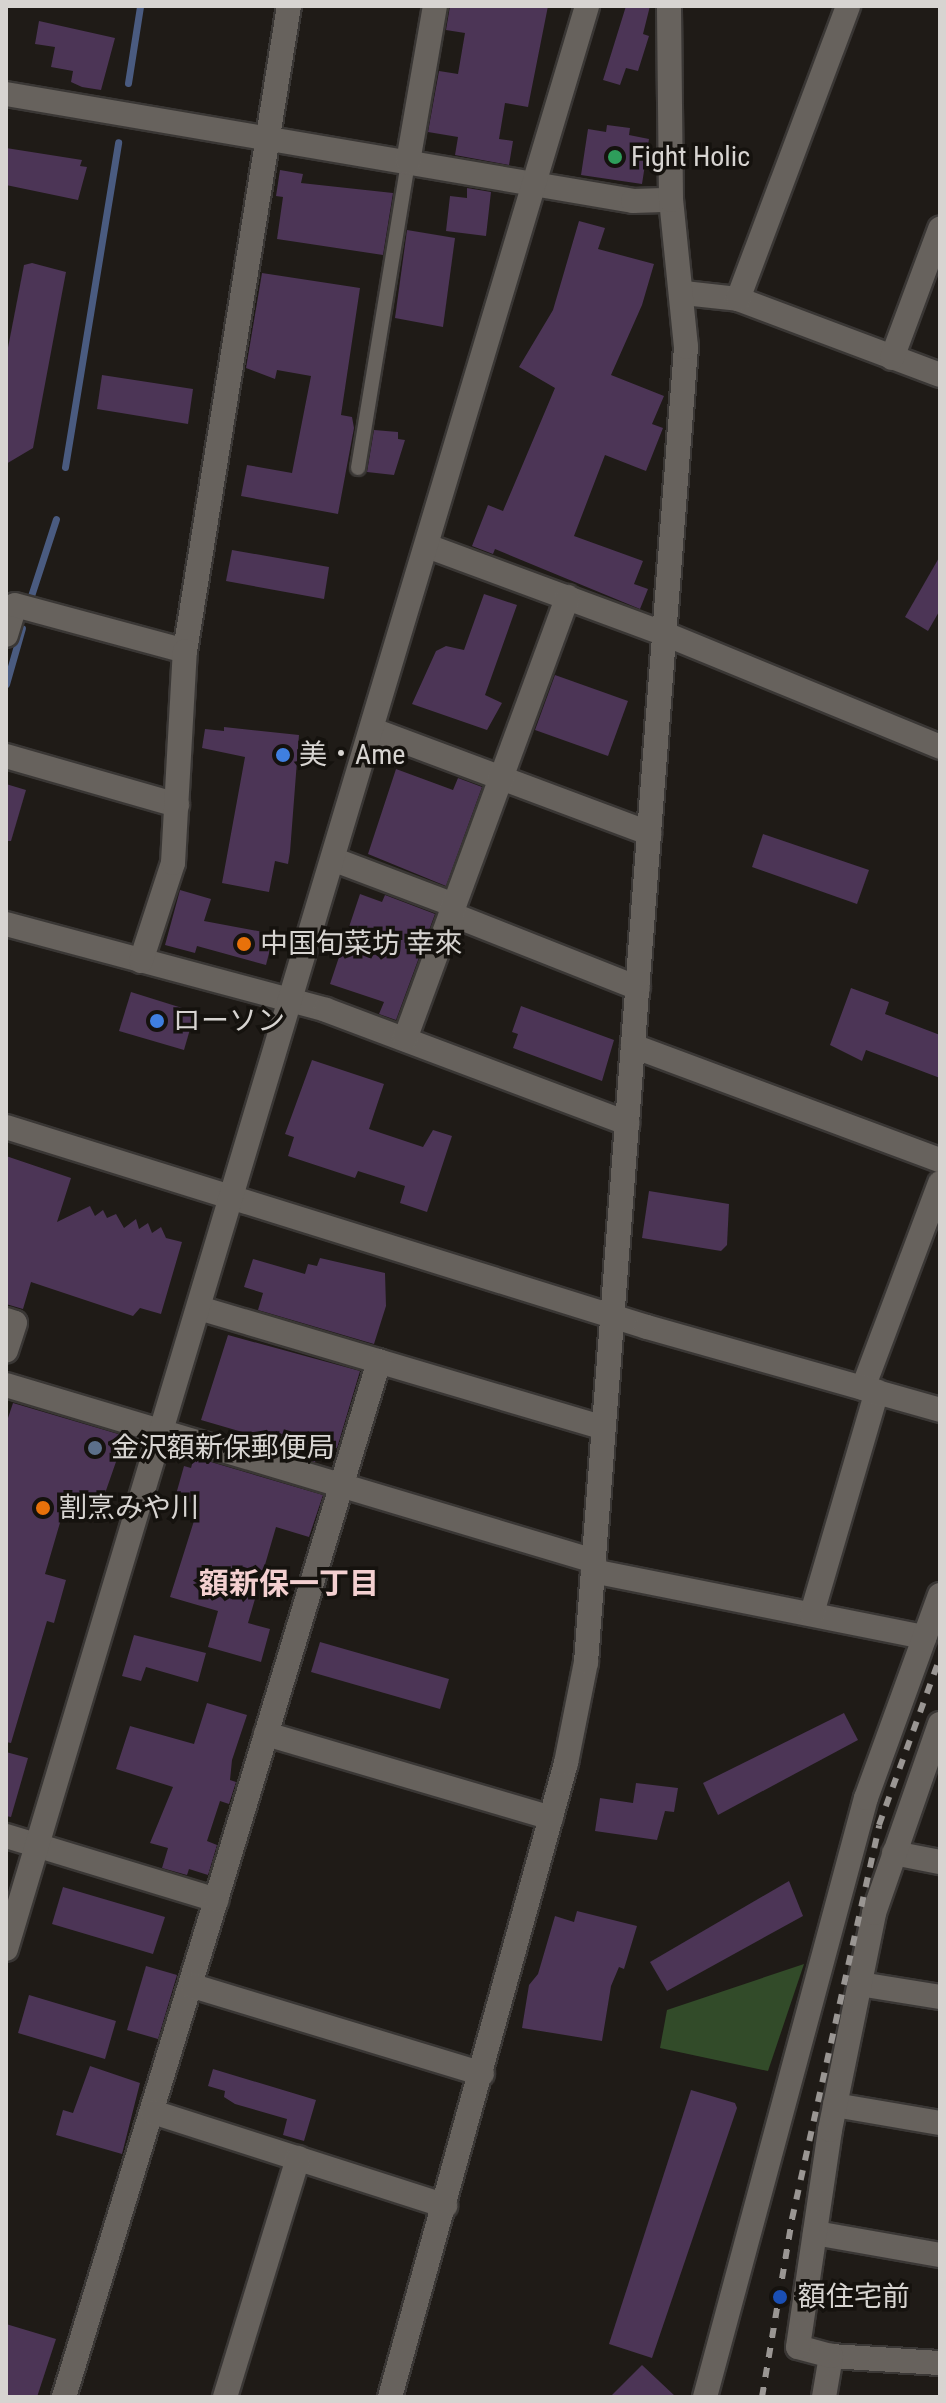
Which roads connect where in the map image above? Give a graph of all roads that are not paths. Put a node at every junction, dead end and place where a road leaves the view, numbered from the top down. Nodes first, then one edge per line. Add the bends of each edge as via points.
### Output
1 (289, 6) edge
2 (435, 6) edge
3 (587, 6) edge
4 (669, 6) edge
5 (848, 6) edge
6 (6, 94) edge
7 (267, 140) junction
8 (408, 162) junction
9 (538, 183) junction
10 (671, 200) junction
11 (940, 229) edge
12 (684, 293) junction
13 (738, 299) junction
14 (892, 358) junction
15 (940, 375) edge
16 (358, 468) dead end
17 (427, 546) junction
18 (568, 597) junction
19 (665, 634) junction
20 (6, 635) edge
21 (185, 651) junction
22 (373, 730) junction
23 (940, 747) edge
24 (6, 756) edge
25 (501, 777) junction
26 (177, 805) junction
27 (649, 833) junction
28 (335, 860) junction
29 (452, 910) junction
30 (6, 924) edge
31 (141, 961) junction
32 (638, 988) junction
33 (291, 1002) junction
34 (405, 1039) junction
35 (633, 1046) junction
36 (627, 1123) junction
37 (6, 1127) edge
38 (940, 1160) edge
39 (940, 1183) edge
40 (232, 1195) junction
41 (199, 1308) junction
42 (612, 1317) junction
43 (6, 1320) edge
44 (6, 1351) edge
45 (379, 1361) junction
46 (6, 1385) edge
47 (870, 1390) junction
48 (940, 1410) edge
49 (604, 1428) junction
50 (161, 1433) junction
51 (344, 1487) junction
52 (594, 1566) junction
53 (940, 1595) edge
54 (812, 1613) junction
55 (924, 1637) junction
56 (940, 1724) edge
57 (266, 1734) junction
58 (551, 1818) junction
59 (6, 1836) edge
60 (37, 1846) junction
61 (894, 1853) junction
62 (940, 1862) edge
63 (216, 1900) junction
64 (6, 1949) edge
65 (860, 1984) junction
66 (193, 1986) junction
67 (940, 1997) edge
68 (482, 2074) junction
69 (835, 2105) junction
70 (153, 2112) junction
71 (940, 2123) edge
72 (298, 2158) junction
73 (445, 2206) junction
74 (815, 2233) junction
75 (940, 2255) edge
76 (831, 2356) junction
77 (940, 2363) edge
78 (64, 2397) edge
79 (225, 2397) edge
80 (390, 2397) edge
81 (705, 2397) edge
82 (824, 2397) edge

1 - 7 street
2 - 8 street
3 - 9 street
4 - 10 street
5 - 13 street
6 - 7 street
7 - 8 street
7 - 21 street
8 - 9 street
8 - 16 lane
9 - 10 street via 633,201
9 - 17 street
10 - 12 street
11 - 14 street
12 - 13 street
12 - 19 street via 686,347
13 - 14 street
14 - 15 street
17 - 18 street
17 - 22 street
18 - 19 street
18 - 25 street
19 - 23 street
19 - 27 street
20 - 21 street via 15,605
21 - 26 street
22 - 25 street
22 - 28 street
24 - 26 street
25 - 27 street
25 - 29 street
26 - 31 street via 173,863
27 - 32 street
28 - 29 street
28 - 33 street
29 - 32 street
29 - 34 street
30 - 31 street
31 - 33 street
32 - 35 street
33 - 34 street
33 - 40 street
34 - 36 street
35 - 36 street
35 - 38 street
36 - 42 street
37 - 40 street
39 - 47 street
40 - 41 street
40 - 42 street
41 - 45 street
41 - 50 street
42 - 47 street
42 - 49 street
43 - 44 street via 15,1323
45 - 49 street
45 - 51 street
46 - 50 street
47 - 48 street
47 - 54 street
49 - 52 street
50 - 51 street
50 - 60 street
51 - 52 street
51 - 57 street
52 - 54 street
52 - 58 street via 586,1662
53 - 55 street
54 - 55 street
55 - 81 street via 866,1798
56 - 61 street
57 - 58 street
57 - 63 street
58 - 68 street
59 - 60 street
60 - 63 street
60 - 64 street
61 - 62 street
61 - 65 street via 874,1913
63 - 66 street
65 - 67 street
65 - 69 street
66 - 68 street
66 - 70 street
68 - 73 street
69 - 71 street
69 - 74 street
70 - 72 street
70 - 78 street
72 - 73 street
72 - 79 street
73 - 80 street
74 - 75 street
74 - 76 street via 798,2347
76 - 77 street
76 - 82 street

